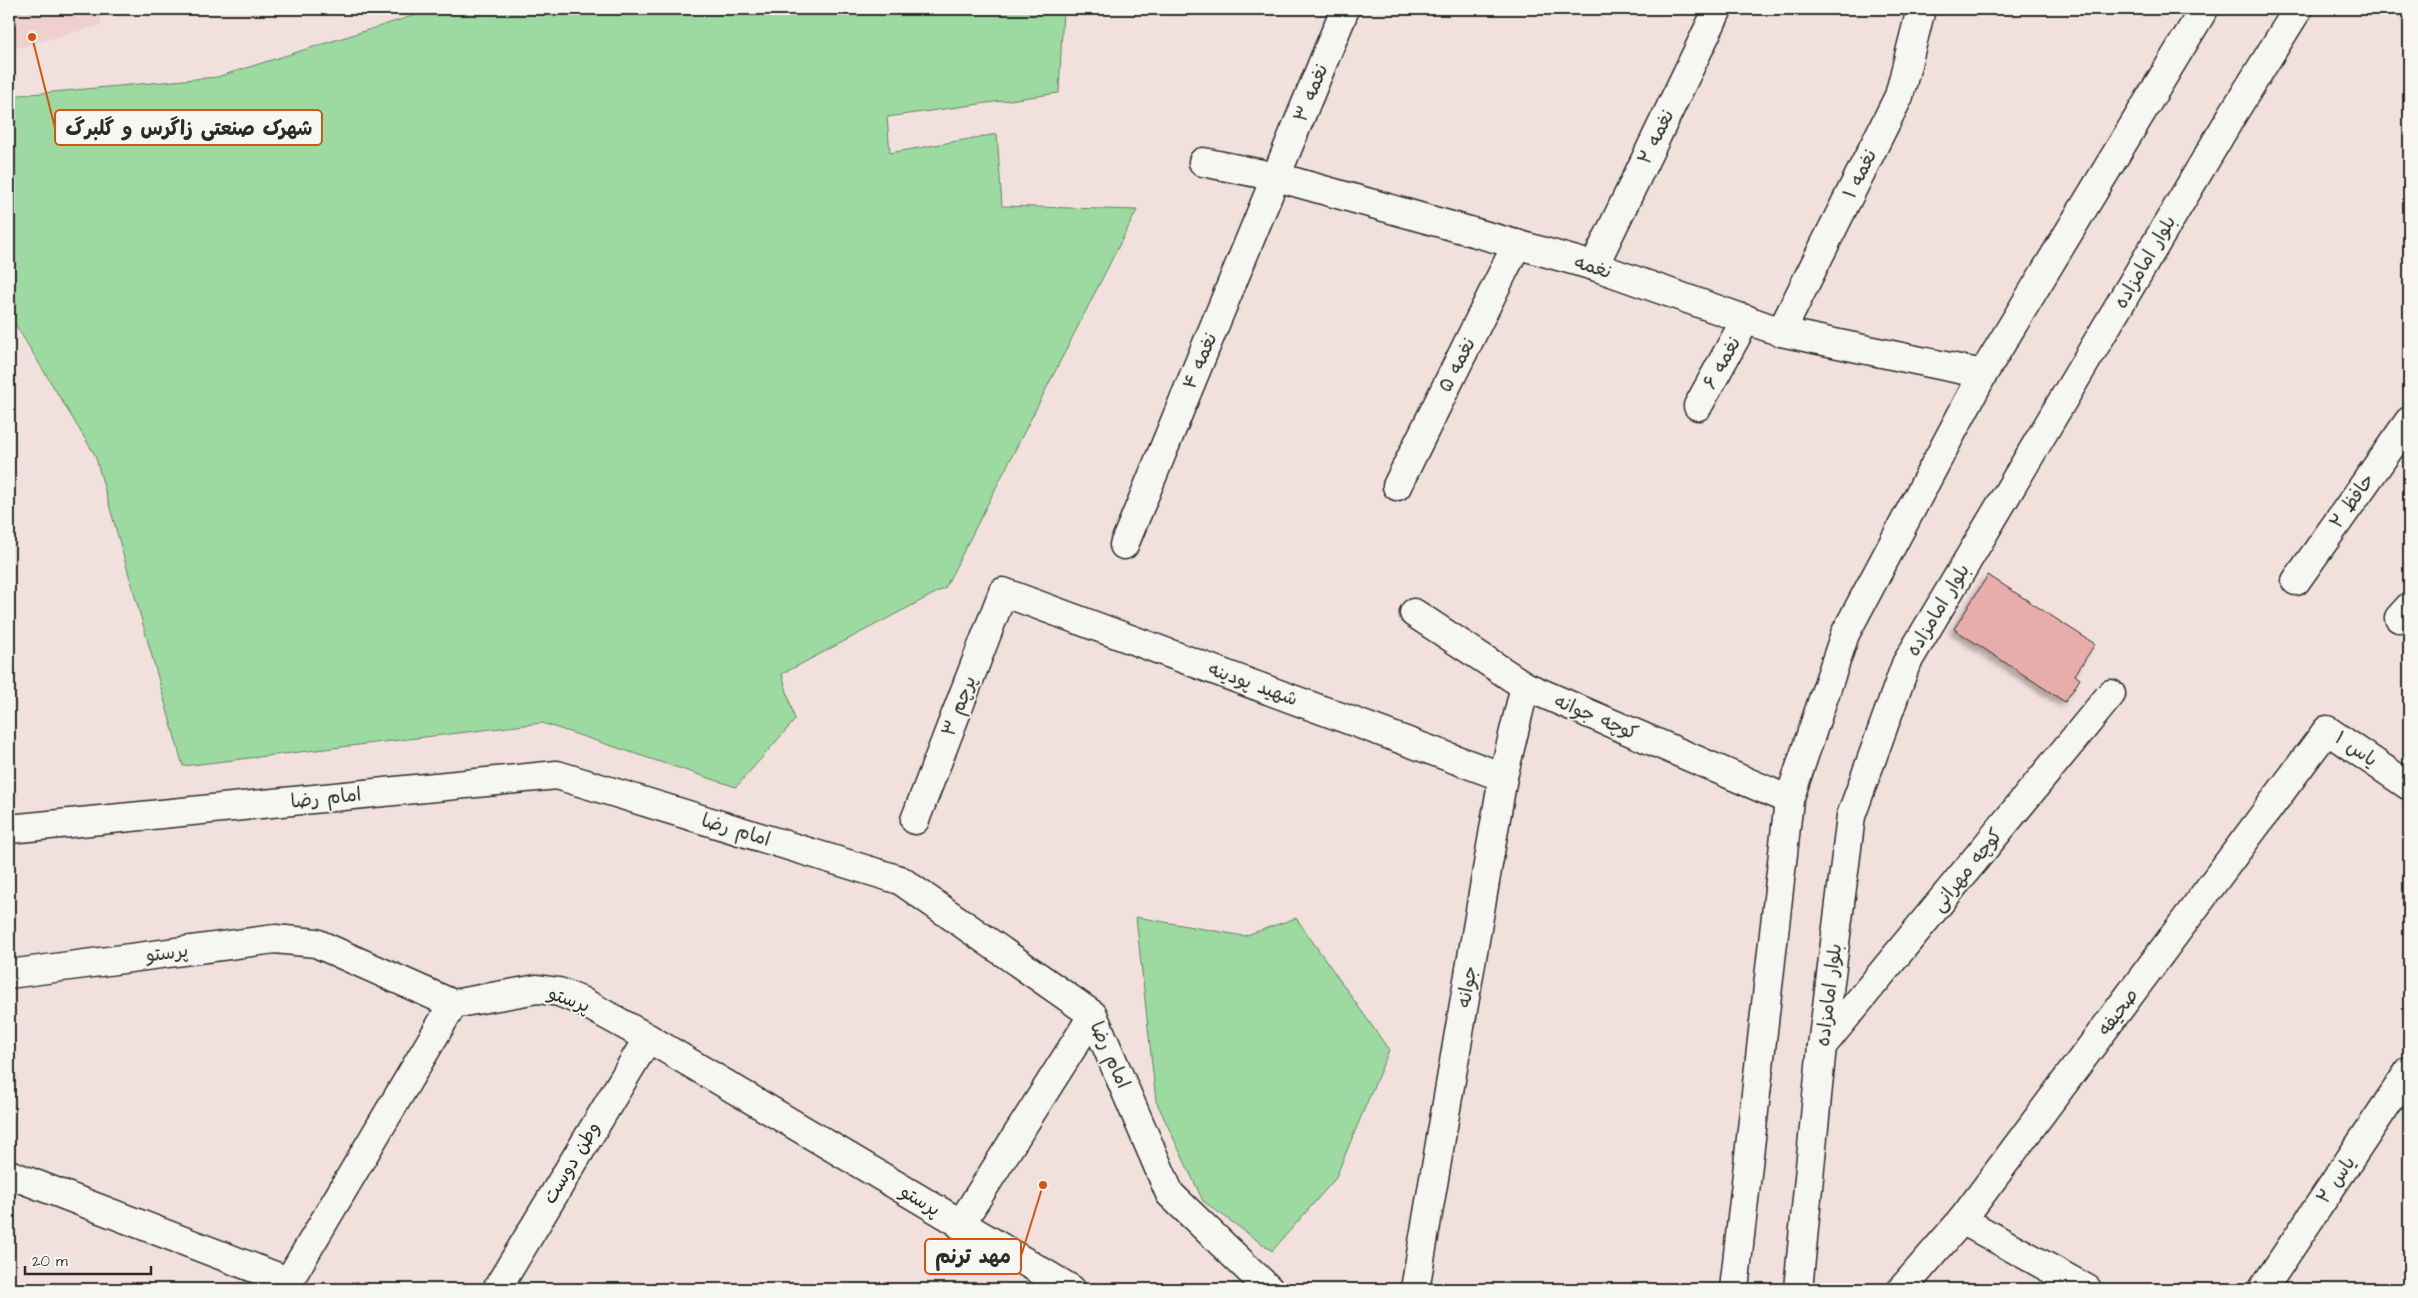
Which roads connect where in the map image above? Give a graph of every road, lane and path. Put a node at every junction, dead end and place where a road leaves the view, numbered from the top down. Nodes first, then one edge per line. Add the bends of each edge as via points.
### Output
1 (1345, 9) edge
2 (1718, 9) edge
3 (1921, 9) edge
4 (2204, 9) edge
5 (2298, 9) edge
6 (1203, 162) dead end
7 (1277, 177) junction
8 (1518, 244) junction
9 (1594, 266) junction
10 (1746, 319) junction
11 (1782, 332) junction
12 (1983, 374) junction
13 (1698, 406) dead end
14 (2409, 421) edge
15 (1397, 486) dead end
16 (1124, 545) dead end
17 (2296, 581) dead end
18 (1003, 592) joint
19 (1414, 613) dead end
20 (1525, 686) junction
21 (2111, 694) dead end
22 (2327, 730) joint
23 (1503, 777) junction
24 (2409, 786) edge
25 (1789, 800) junction
26 (915, 820) dead end
27 (9, 829) edge
28 (9, 974) edge
29 (452, 1004) junction
30 (1093, 1015) junction
31 (648, 1038) junction
32 (1822, 1046) junction
33 (2409, 1071) edge
34 (9, 1174) edge
35 (1962, 1220) junction
36 (960, 1225) junction
37 (286, 1285) edge
38 (497, 1289) edge
39 (1071, 1289) edge
40 (1269, 1289) edge
41 (1414, 1289) edge
42 (1734, 1289) edge
43 (1798, 1289) edge
44 (1902, 1289) edge
45 (2087, 1289) edge
46 (2262, 1289) edge

1 - 7 street, نغمه ۳
2 - 9 street, نغمه ۲
3 - 11 street, نغمه ۱ via 1899,96
4 - 12 street
5 - 32 street, بلوار امامزاده via 1906,664 1851,816
6 - 7 street, نغمه
7 - 8 street, نغمه
7 - 16 street, نغمه ۴
8 - 9 street, نغمه
8 - 15 street, نغمه ۵
9 - 10 street, نغمه
10 - 11 street, نغمه
10 - 13 street, نغمه ۶
11 - 12 street, نغمه
12 - 25 street via 1845,634
14 - 17 street, حافظ ۲
18 - 23 street, شهید پودینه
18 - 26 street, پرچم ۳
19 - 20 street, کوچه جوانه
20 - 23 street, جوانه
20 - 25 street, کوچه جوانه
21 - 32 street, کوچه مهرانی
22 - 24 street, یاس ۱
22 - 35 street, صحیفه
23 - 41 street, جوانه
25 - 42 street
27 - 30 street, امام رضا via 557,775 900,880
28 - 29 street, پرستو via 274,939 316,943
29 - 31 street, پرستو via 537,989 559,992
29 - 37 street
30 - 36 street
30 - 40 street, امام رضا via 1170,1194
31 - 36 street, پرستو
31 - 38 street, وطن دوست
32 - 43 street, بلوار امامزاده
33 - 46 street, یاس ۲
34 - 37 street
35 - 44 street, صحیفه
35 - 45 street
36 - 39 street, پرستو

